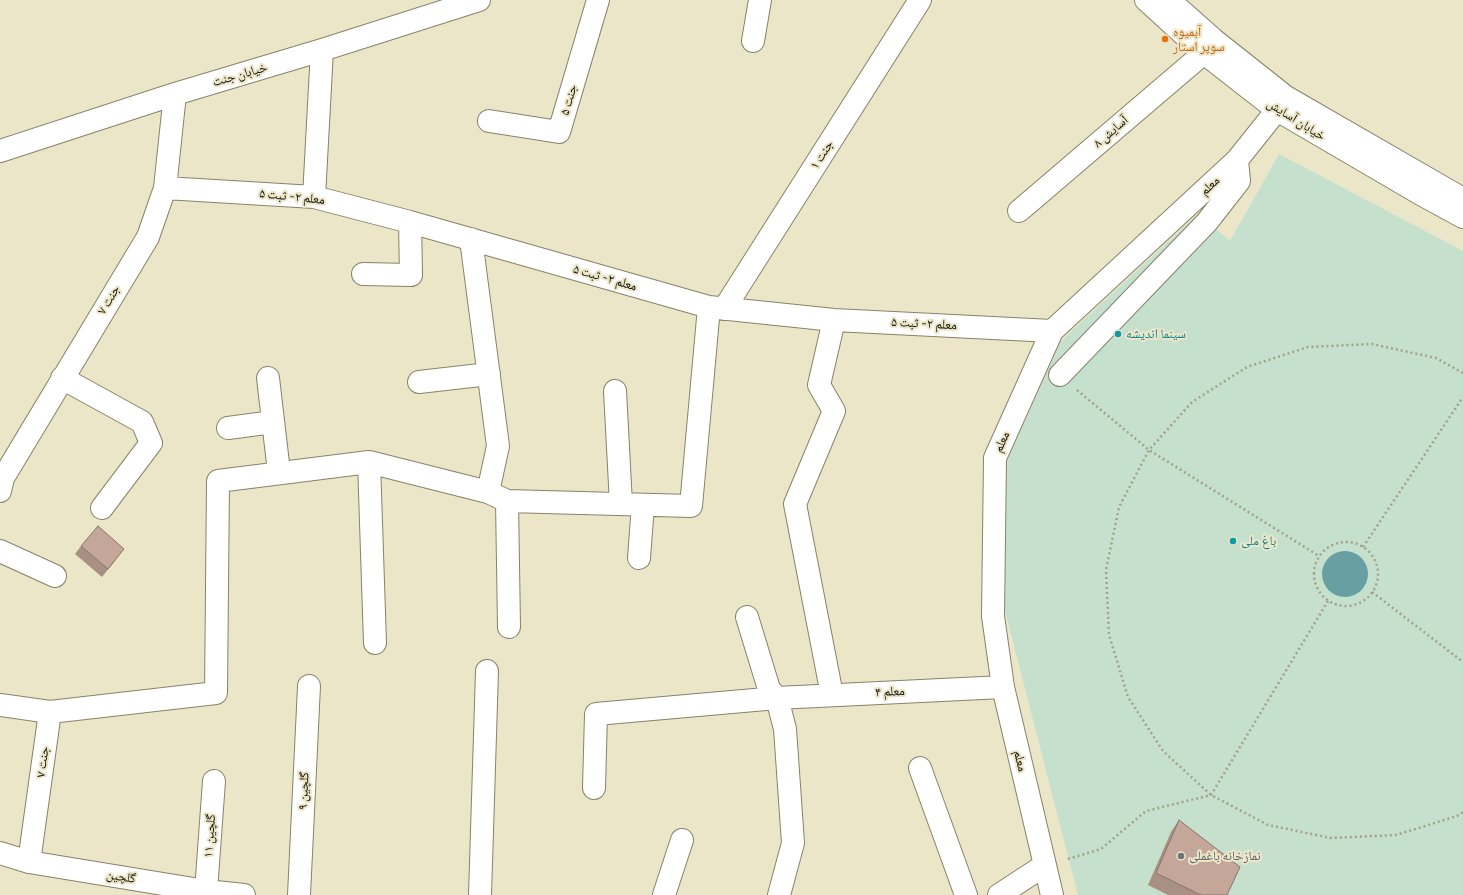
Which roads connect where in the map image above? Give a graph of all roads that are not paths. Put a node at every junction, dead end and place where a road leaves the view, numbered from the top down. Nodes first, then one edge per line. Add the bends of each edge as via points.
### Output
1 (479, 0) edge
2 (598, 0) edge
3 (760, 0) edge
4 (920, 0) edge
5 (1146, 0) edge
6 (1169, 0) edge
7 (753, 41) dead end
8 (322, 50) junction
9 (1204, 53) junction
10 (176, 94) junction
11 (1276, 110) junction
12 (489, 121) dead end
13 (0, 151) edge
14 (1237, 160) junction
15 (165, 188) junction
16 (314, 197) junction
17 (1463, 199) edge
18 (1019, 211) dead end
19 (1463, 217) edge
20 (410, 222) junction
21 (471, 239) junction
22 (363, 274) dead end
23 (716, 308) junction
24 (834, 320) junction
25 (1052, 331) junction
26 (489, 374) junction
27 (1060, 375) road end
28 (62, 378) junction
29 (268, 378) dead end
30 (419, 382) dead end
31 (615, 392) dead end
32 (273, 422) junction
33 (228, 428) dead end
34 (369, 462) junction
35 (279, 472) junction
36 (0, 491) edge
37 (498, 496) junction
38 (621, 504) junction
39 (643, 505) junction
40 (102, 508) dead end
41 (0, 551) edge
42 (639, 558) dead end
43 (55, 576) dead end
44 (748, 617) dead end
45 (509, 627) dead end
46 (375, 643) dead end
47 (487, 671) dead end
48 (309, 686) dead end
49 (1003, 687) junction
50 (832, 695) junction
51 (777, 698) junction
52 (0, 705) edge
53 (50, 712) junction
54 (920, 768) dead end
55 (214, 781) dead end
56 (594, 788) dead end
57 (682, 840) dead end
58 (0, 853) edge
59 (29, 862) junction
60 (1045, 865) junction
61 (152, 889) edge
62 (206, 891) junction
63 (244, 895) edge
64 (299, 895) edge
65 (480, 895) edge
66 (664, 895) edge
67 (779, 895) edge
68 (966, 895) edge
69 (999, 895) edge
70 (1052, 895) edge

1 - 8 street, خیابان جنت
2 - 12 street, جنت ۵ via 560,132
3 - 7 street
4 - 23 street, جنت ۱
5 - 9 street, خیابان آسایش
6 - 17 street, خیابان آسایش via 1214,40 1286,97
8 - 10 street, خیابان جنت
8 - 16 street
9 - 11 street, خیابان آسایش
9 - 18 street, آسایش ۸
10 - 13 street, خیابان جنت
10 - 15 street, جنت ۷
11 - 14 street, معلم
11 - 19 street, خیابان آسایش
14 - 25 street, معلم
14 - 27 street via 1239,181 1207,222
15 - 16 street, معلم ۲- ثبت ۵
15 - 28 street, جنت ۷ via 148,237
16 - 20 street, معلم ۲- ثبت ۵
20 - 21 street, معلم ۲- ثبت ۵
20 - 22 street via 411,275
21 - 23 street, معلم ۲- ثبت ۵
21 - 26 street
23 - 24 street, معلم ۲- ثبت ۵
23 - 39 street via 691,506
24 - 25 street, معلم ۲- ثبت ۵
24 - 50 street via 819,385 834,411 796,504
25 - 49 street, معلم via 995,458 993,616
26 - 30 street
26 - 37 street via 498,446
28 - 36 street, جنت ۷ via 2,478
28 - 40 street via 142,422 151,443
29 - 32 street
31 - 38 street
32 - 33 street
32 - 35 street
34 - 35 street
34 - 37 street
34 - 46 street
35 - 53 street via 218,481 216,693
37 - 38 street
37 - 45 street
38 - 39 street
39 - 42 street
41 - 43 street
44 - 51 street via 769,689
47 - 65 street
48 - 64 street, گلچین ۹
49 - 50 street, معلم ۴
49 - 60 street, معلم
50 - 51 street, معلم ۴
51 - 56 street, معلم ۴ via 596,714
51 - 67 street via 786,729 793,843
52 - 53 street
53 - 59 street, جنت ۷
54 - 68 street
55 - 62 street, گلچین ۱۱
57 - 66 street
58 - 59 street, گلچین
59 - 61 street, گلچین
60 - 69 street
60 - 70 street, معلم
61 - 62 street, گلچین
62 - 63 street, گلچین

